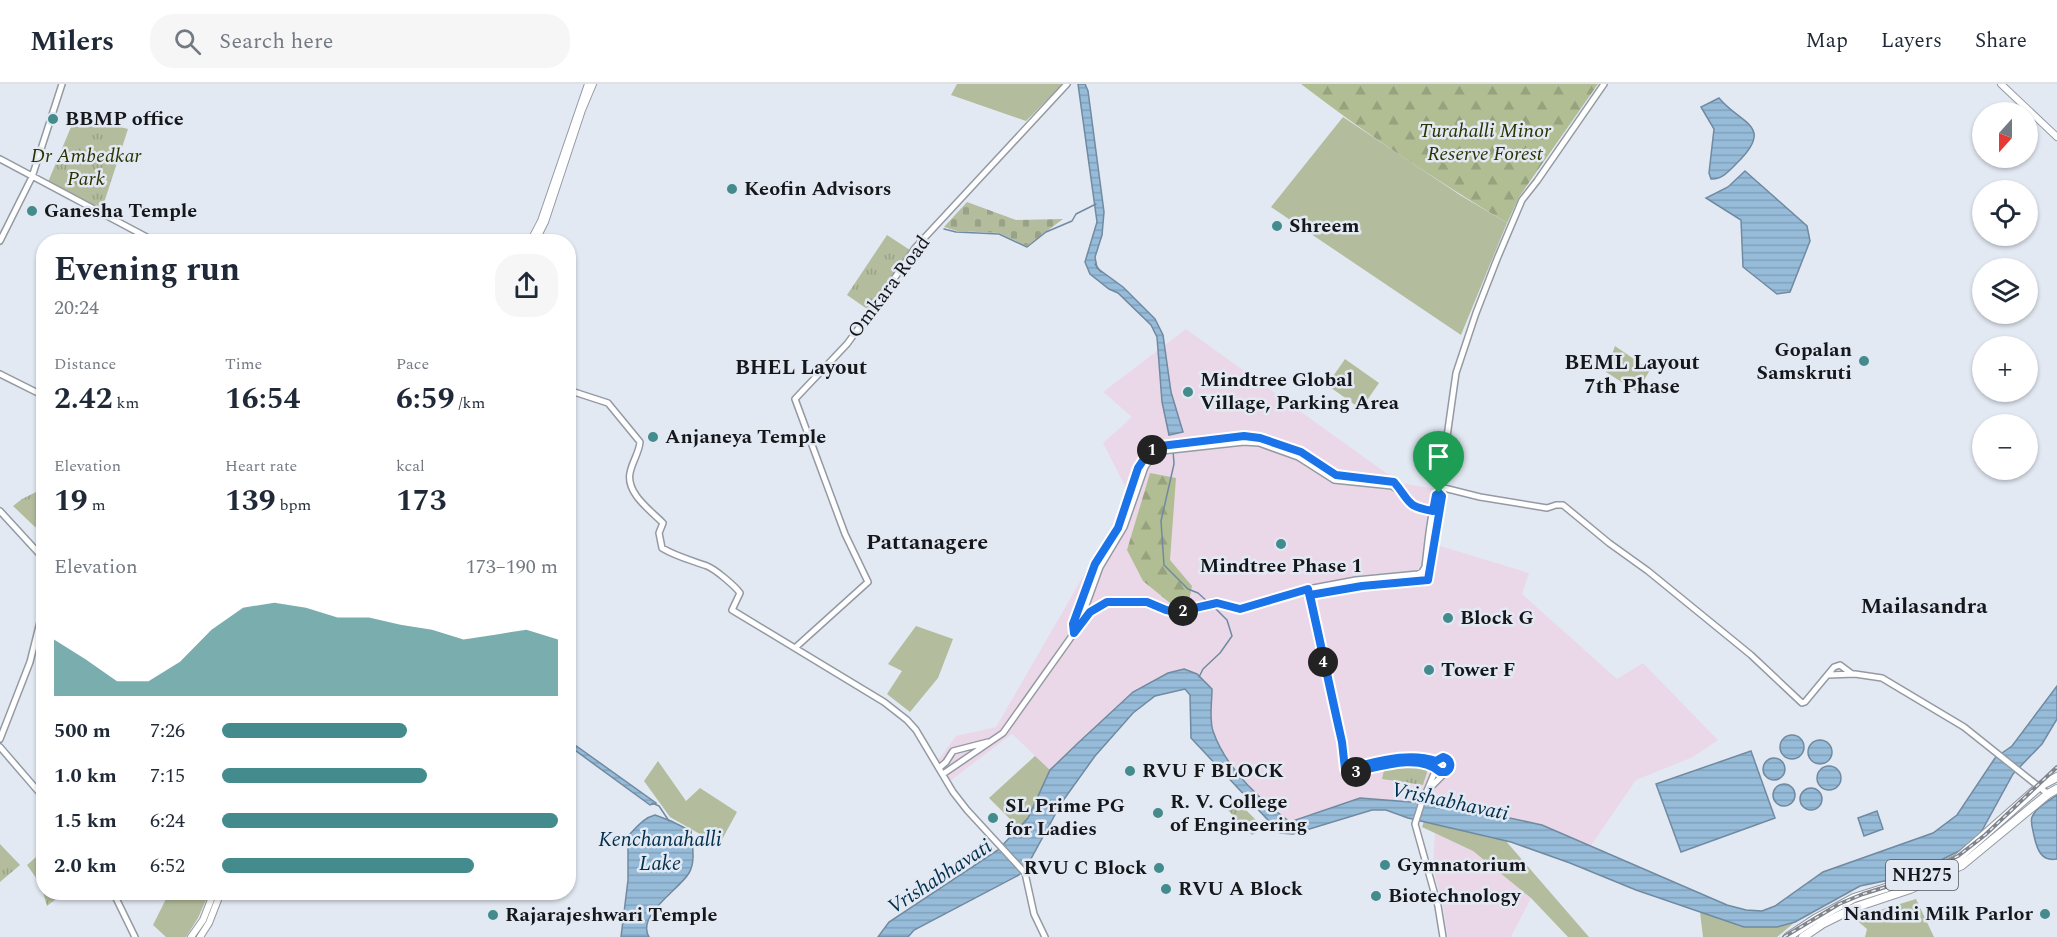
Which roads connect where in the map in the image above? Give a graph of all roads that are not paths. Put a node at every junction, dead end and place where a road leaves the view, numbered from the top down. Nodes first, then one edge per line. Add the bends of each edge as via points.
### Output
1 (62, 84) edge
2 (588, 84) edge
3 (593, 84) edge
4 (1067, 84) edge
5 (1604, 84) edge
6 (2001, 84) edge
7 (2057, 137) edge
8 (0, 159) edge
9 (32, 177) junction
10 (141, 234) edge
11 (534, 234) edge
12 (539, 234) edge
13 (0, 241) edge
14 (0, 374) edge
15 (36, 392) edge
16 (576, 393) edge
17 (1161, 448) junction
18 (1440, 490) junction
19 (0, 511) edge
20 (1436, 512) junction
21 (36, 550) edge
22 (1309, 592) junction
23 (1078, 626) junction
24 (1074, 633) junction
25 (36, 638) edge
26 (796, 647) junction
27 (1852, 674) junction
28 (1828, 675) junction
29 (0, 739) edge
30 (992, 741) junction
31 (0, 747) edge
32 (1436, 766) junction
33 (939, 768) junction
34 (1446, 772) junction
35 (943, 774) junction
36 (2057, 777) edge
37 (2040, 786) junction
38 (36, 789) edge
39 (2057, 789) edge
40 (1426, 793) junction
41 (2048, 794) junction
42 (117, 900) edge
43 (211, 900) edge
44 (218, 900) edge
45 (135, 937) edge
46 (191, 937) edge
47 (200, 937) edge
48 (1045, 937) edge
49 (1443, 937) edge
50 (1788, 937) edge
51 (1803, 937) edge

1 - 9 street
2 - 11 main road
3 - 12 main road
4 - 26 street, Omkara Road via 915,248 847,344 795,399 845,534 868,582
5 - 18 street via 1522,200 1497,259 1456,373
6 - 7 main road
8 - 9 street
9 - 10 street
9 - 13 street
14 - 15 street
16 - 26 street via 608,403 640,442 629,476 639,500 663,523 659,533 662,548 710,567 740,593 732,610
17 - 20 street via 1259,443 1298,457 1334,480 1392,486 1413,507
17 - 23 street via 1145,467 1123,531 1100,567
17 - 24 street via 1146,456 1138,468 1118,528 1092,572 1073,624
18 - 20 street via 1436,495
18 - 28 street via 1547,508 1562,505 1751,655 1802,703
19 - 21 street
20 - 22 street via 1422,572 1356,580
20 - 22 street via 1428,580
22 - 23 street via 1240,609 1217,603 1177,612 1147,602 1107,602
22 - 32 street via 1345,769 1402,758 1421,758
23 - 24 street
24 - 30 street via 1004,733
25 - 29 street
26 - 33 street via 899,713 916,730
27 - 28 street
27 - 28 street via 1839,665
27 - 37 street via 1882,678 1952,719
30 - 33 street via 953,751
30 - 35 street
31 - 38 street
32 - 34 street
32 - 34 street via 1441,757 1448,759 1451,765
32 - 40 street
33 - 35 street
34 - 40 street
35 - 48 street via 966,810 1025,873 1034,914
36 - 37 highway, NH275
37 - 41 street
37 - 50 highway, NH275 via 1957,859 1908,881 1854,898
39 - 41 highway, NH275
40 - 49 street via 1415,824
41 - 51 highway, NH275 via 1962,865 1911,889 1856,907
42 - 45 street
43 - 46 main road
44 - 47 main road

